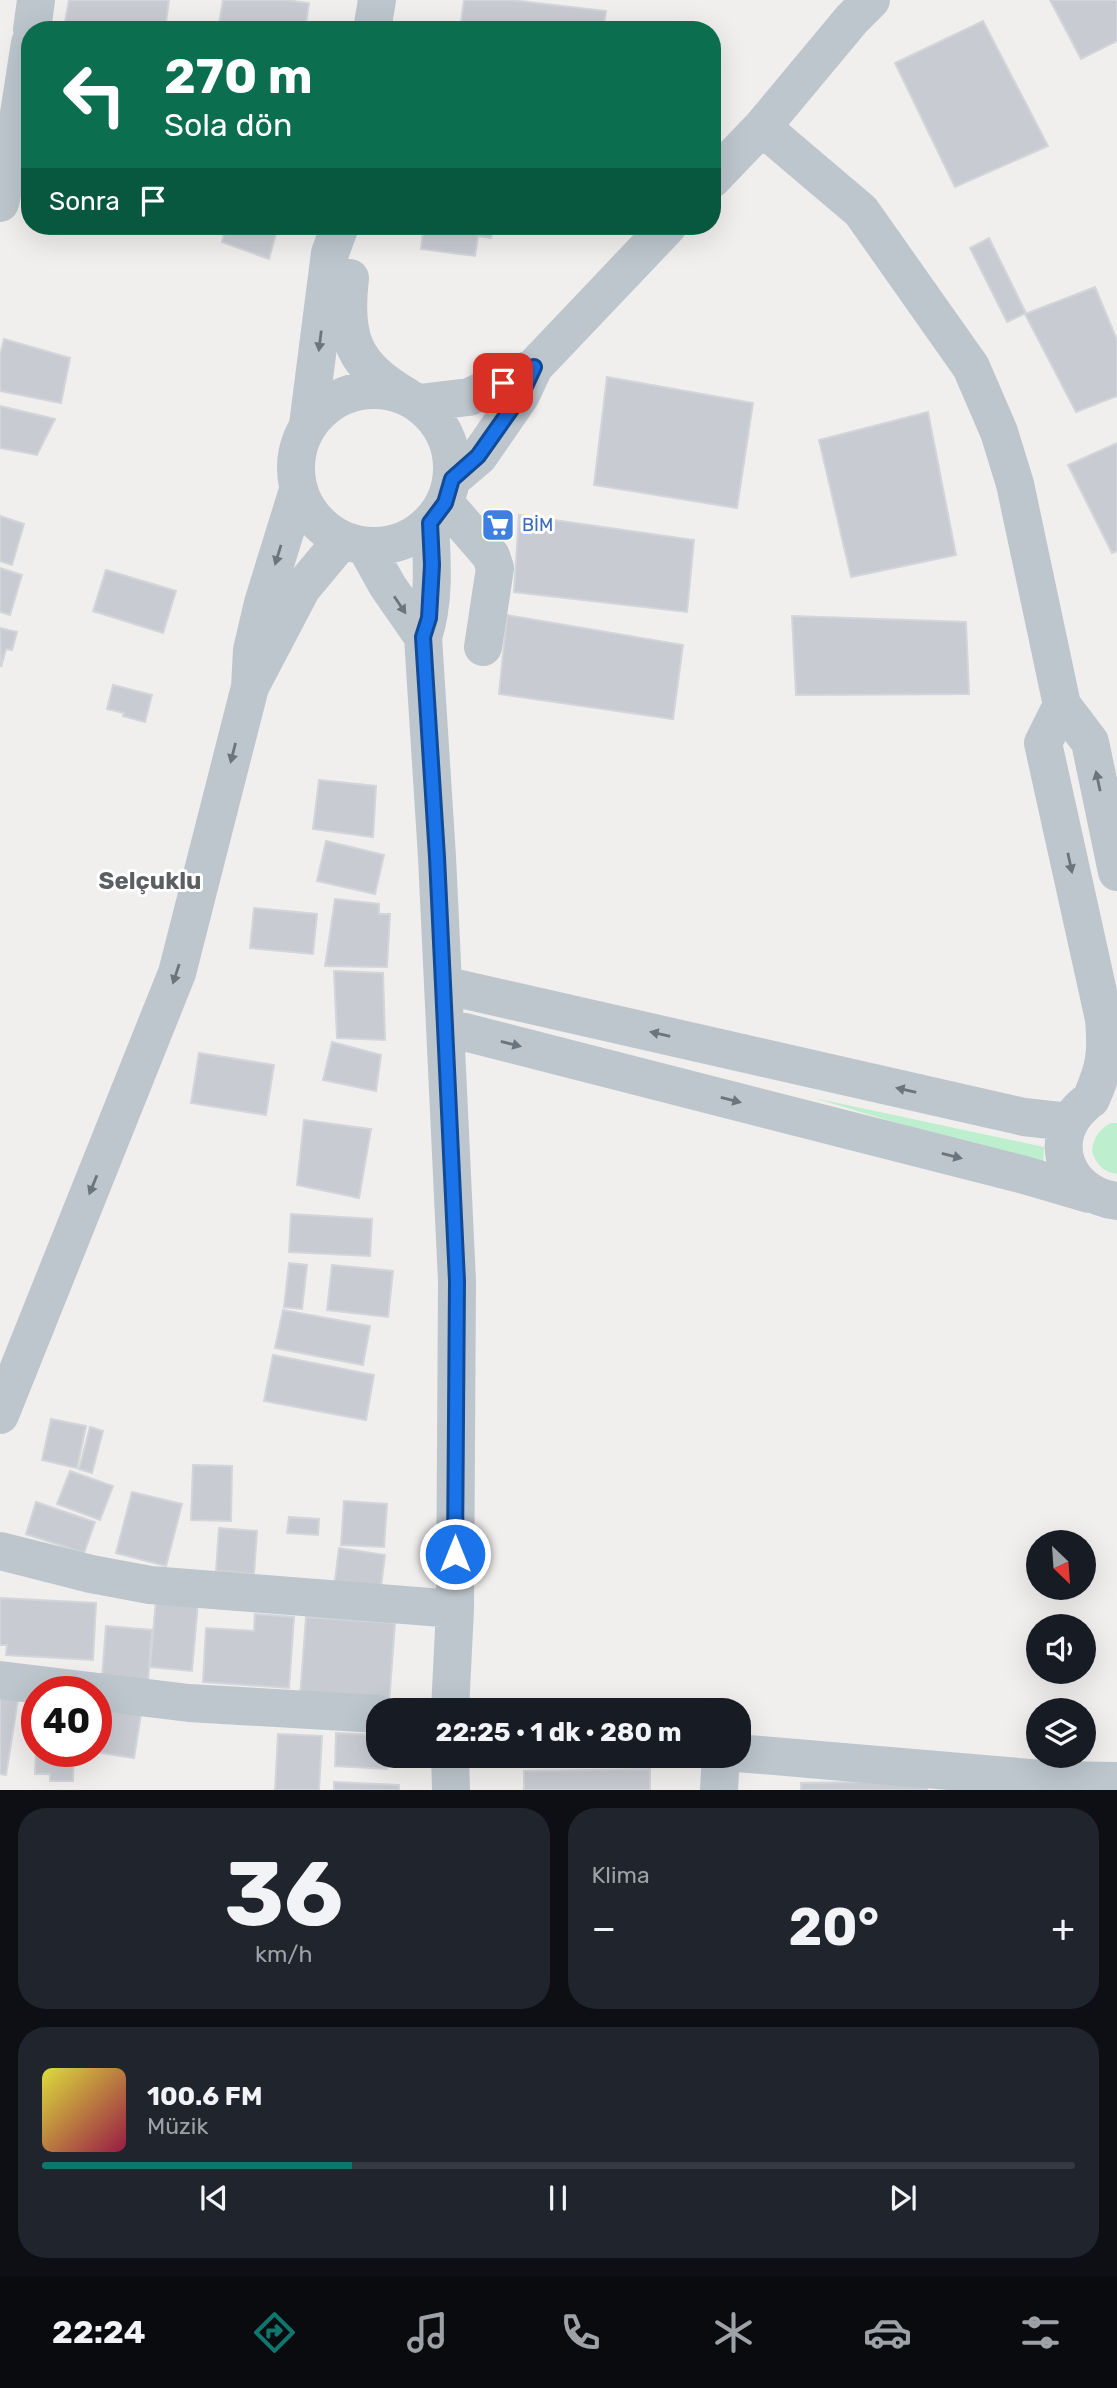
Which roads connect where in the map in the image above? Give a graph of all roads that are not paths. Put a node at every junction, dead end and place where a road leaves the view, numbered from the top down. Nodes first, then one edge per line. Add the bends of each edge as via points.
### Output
1 (36, 0) edge
2 (377, 0) edge
3 (871, 0) edge
4 (33, 21) edge
5 (374, 21) edge
6 (21, 104) edge
7 (762, 127) junction
8 (15, 145) edge
9 (721, 170) edge
10 (0, 203) edge
11 (337, 235) edge
12 (350, 235) edge
13 (659, 235) edge
14 (534, 367) junction
15 (414, 400) junction
16 (308, 425) junction
17 (298, 490) junction
18 (442, 502) junction
19 (354, 543) junction
20 (423, 637) junction
21 (483, 647) dead end
22 (250, 687) junction
23 (1062, 705) junction
24 (1117, 872) edge
25 (443, 985) junction
26 (445, 1027) junction
27 (1092, 1105) edge
28 (1103, 1197) edge
29 (15, 1340) edge
30 (0, 1415) edge
31 (0, 1551) edge
32 (455, 1609) junction
33 (0, 1680) edge
34 (451, 1698) edge
35 (366, 1713) edge
36 (751, 1755) edge
37 (450, 1768) edge
38 (720, 1768) edge
39 (1117, 1781) edge
40 (1054, 1785) edge
41 (451, 1790) edge
42 (719, 1790) edge

1 - 4 street
2 - 5 street
3 - 7 street
6 - 8 street
7 - 9 street
7 - 23 street via 861,211 971,367 1015,484
8 - 10 street
11 -> 16 street via 330,253
12 - 15 street via 353,255 348,331 355,349 384,383
13 - 14 street
14 - 15 street via 469,397
14 - 18 street via 521,395
15 - 16 street via 387,390 364,390 342,396
15 - 18 street via 435,418 447,437 452,458
16 - 17 street via 296,457
17 - 19 street via 323,528
17 -> 22 street via 263,603 252,650
18 - 19 street via 412,538 389,545
18 - 20 street
18 - 21 street via 491,556 495,568
19 -> 20 street
19 - 22 street via 302,588
20 - 25 street
22 -> 29 street via 177,973
24 -> 23 street via 1090,742
23 -> 27 street via 1043,744 1104,1019 1107,1048
25 - 26 street
27 -> 25 street via 1024,1117
26 -> 28 street
26 - 32 street via 457,1281
27 - 28 street via 1064,1138 1064,1154 1077,1183
29 - 30 street
31 - 32 street via 150,1585
32 - 34 street
33 - 35 street via 189,1703
36 - 40 street
37 - 41 street
38 - 42 street
39 - 40 street

